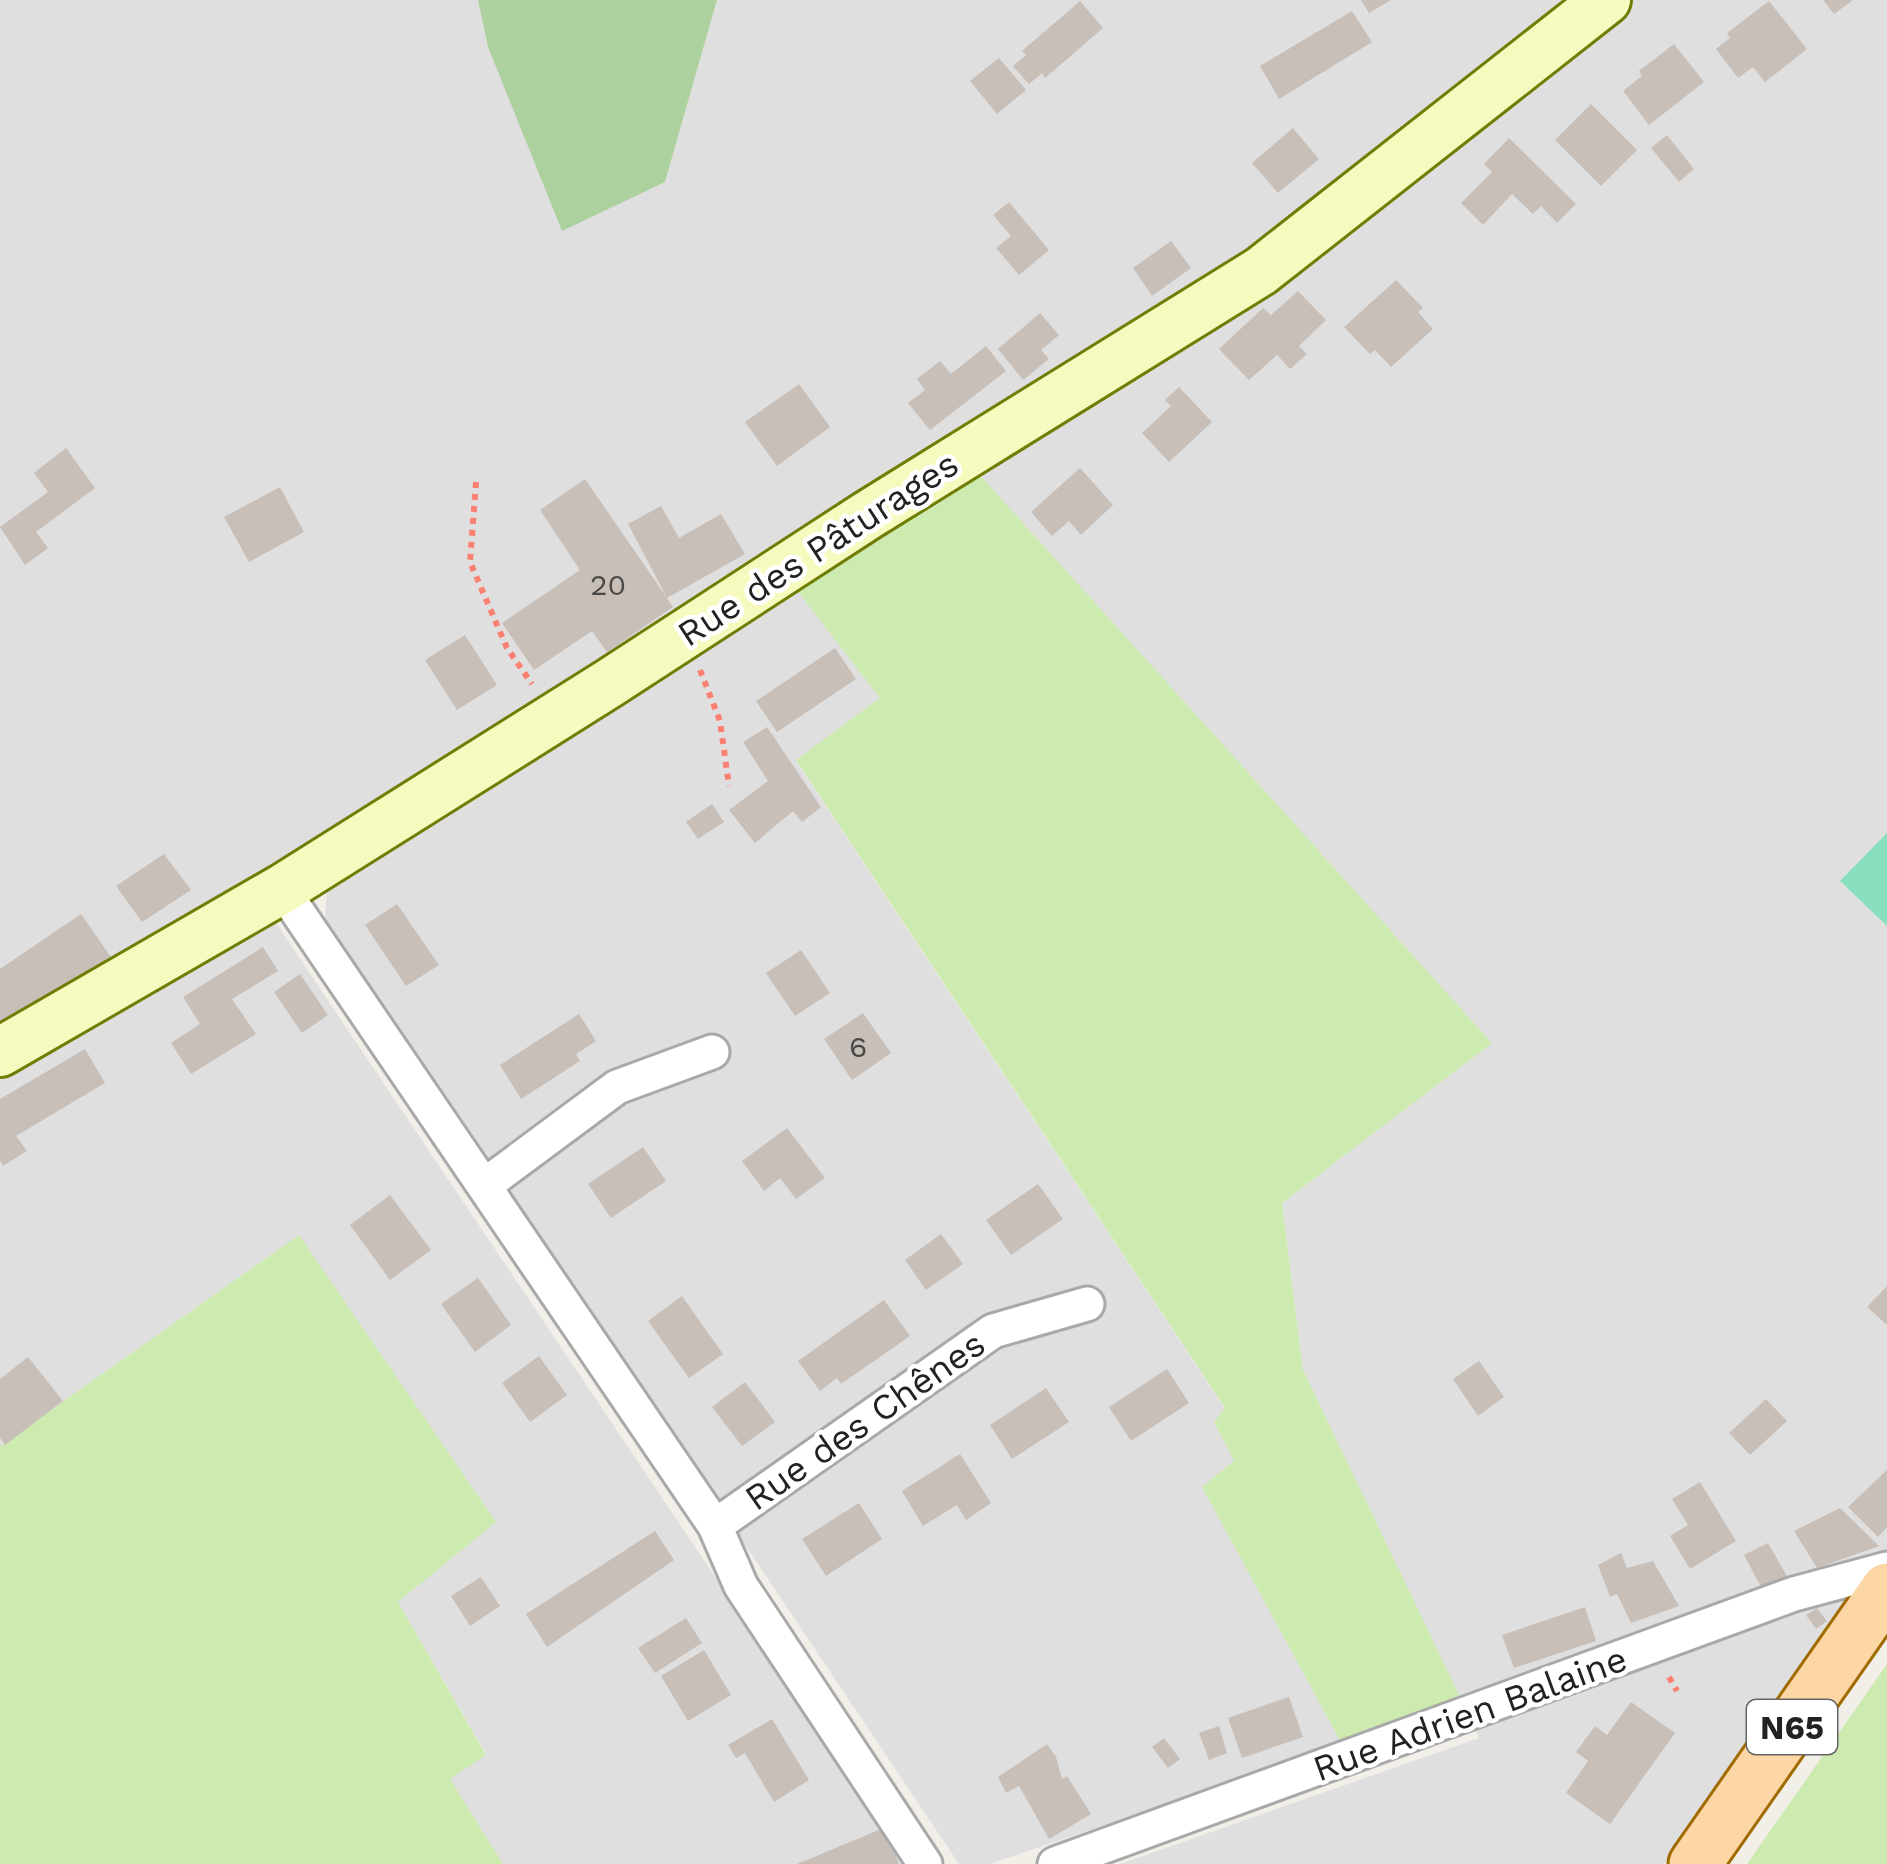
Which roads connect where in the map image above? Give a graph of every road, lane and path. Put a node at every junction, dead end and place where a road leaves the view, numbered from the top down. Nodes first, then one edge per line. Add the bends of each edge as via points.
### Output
1 (1606, 0) edge
2 (476, 482) dead end
3 (685, 633) junction
4 (555, 717) junction
5 (729, 786) dead end
6 (282, 889) junction
7 (0, 1052) edge
8 (712, 1052) dead end
9 (484, 1185) junction
10 (1087, 1304) dead end
11 (715, 1526) junction
12 (1887, 1569) edge
13 (1887, 1589) edge
14 (925, 1864) edge
15 (1054, 1864) edge
16 (1695, 1864) edge

1 - 3 street, Rue des Pâturages via 1261,271
2 - 4 path via 470,562 507,648
3 - 4 street, Rue des Pâturages
3 - 5 path via 720,721
4 - 6 street, Rue des Pâturages
6 - 7 street, Rue des Pâturages
6 - 9 street, Rue des Chênes
8 - 9 street via 617,1087
9 - 11 street, Rue des Chênes
10 - 11 street, Rue des Chênes via 993,1331
11 - 14 street, Rue des Chênes via 741,1586
12 - 15 street, Rue Adrien Balaine via 1795,1594
13 - 16 main road, N65

